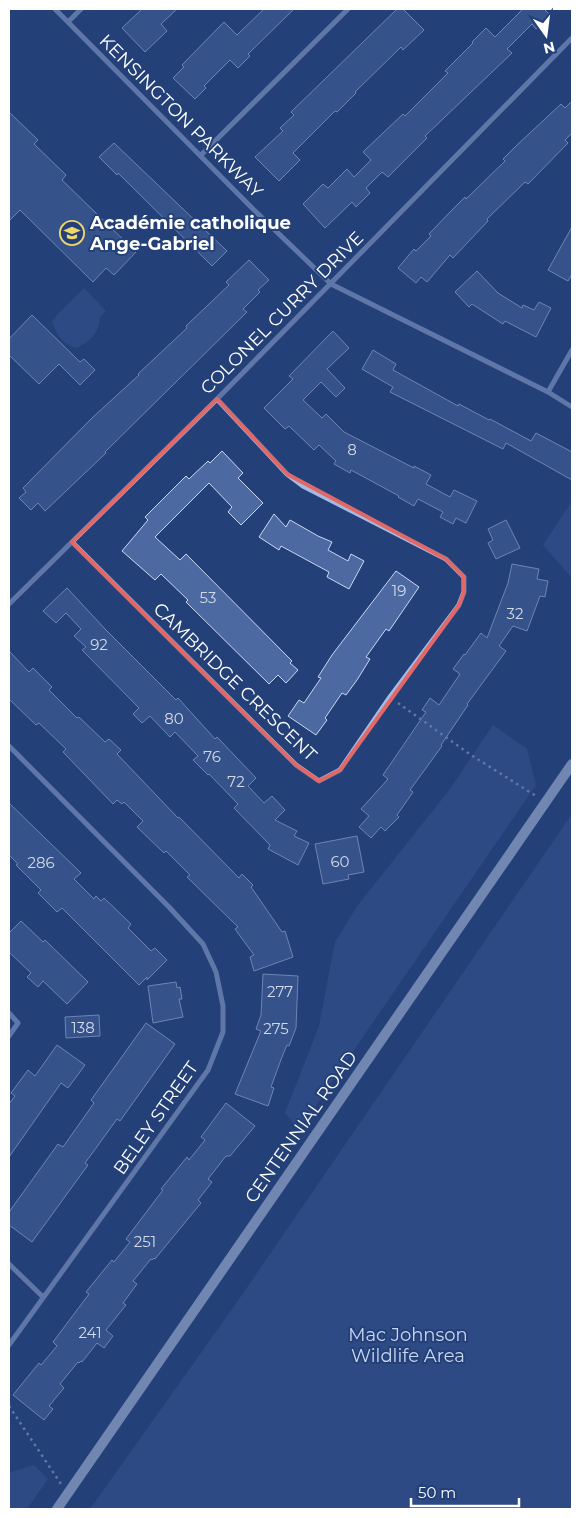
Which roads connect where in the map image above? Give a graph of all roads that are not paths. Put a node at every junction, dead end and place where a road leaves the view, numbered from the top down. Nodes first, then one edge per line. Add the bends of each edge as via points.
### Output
1 (55, 9) edge
2 (81, 9) edge
3 (348, 9) edge
4 (68, 22) junction
5 (572, 38) edge
6 (201, 155) junction
7 (331, 284) junction
8 (572, 350) edge
9 (548, 392) junction
10 (217, 399) junction
11 (572, 407) edge
12 (72, 542) junction
13 (9, 604) edge
14 (9, 746) edge
15 (572, 764) edge
16 (9, 1013) edge
17 (9, 1036) edge
18 (9, 1264) edge
19 (42, 1297) junction
20 (9, 1345) edge
21 (56, 1509) edge

1 - 4 street, KENSINGTON PARKWAY
2 - 4 street
3 - 6 street
4 - 6 street, KENSINGTON PARKWAY
5 - 7 street, COLONEL CURRY DRIVE
6 - 7 street, KENSINGTON PARKWAY
7 - 9 street, KENSINGTON PARKWAY
7 - 10 street, COLONEL CURRY DRIVE
8 - 9 street
9 - 11 street, KENSINGTON PARKWAY
10 - 12 street, COLONEL CURRY DRIVE
10 - 12 street, CAMBRIDGE CRESCENT via 287,474 303,486 446,559 464,577 464,592 459,605 340,770 319,781 296,765
12 - 13 street, COLONEL CURRY DRIVE
14 - 19 street, BELEY STREET via 203,944 216,972 223,1006 223,1032 208,1070
15 - 21 main road, CENTENNIAL ROAD
16 - 17 street via 18,1023
18 - 19 street
19 - 20 street, BELEY STREET

